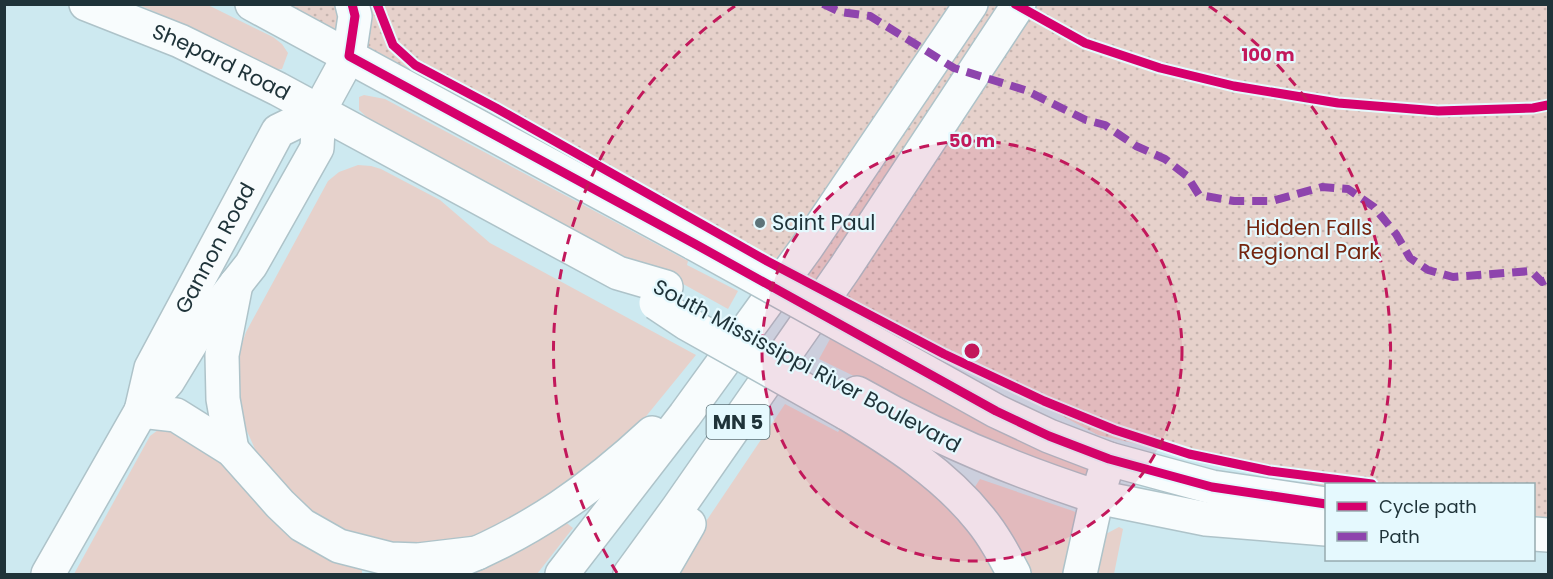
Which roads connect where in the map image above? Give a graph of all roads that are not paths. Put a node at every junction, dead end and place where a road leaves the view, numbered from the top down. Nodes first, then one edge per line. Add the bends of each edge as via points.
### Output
1 (86, 4) edge
2 (252, 4) edge
3 (352, 4) edge
4 (971, 4) edge
5 (1019, 4) edge
6 (349, 56) junction
7 (319, 111) junction
8 (236, 284) junction
9 (851, 403) junction
10 (748, 407) junction
11 (141, 411) junction
12 (686, 416) junction
13 (232, 450) junction
14 (1109, 459) junction
15 (1097, 497) junction
16 (1325, 504) edge
17 (1325, 529) edge
18 (477, 553) junction
19 (48, 574) edge
20 (423, 574) edge
21 (562, 574) edge
22 (630, 574) edge
23 (660, 574) edge
24 (1014, 574) edge
25 (1080, 574) edge

1 - 7 main road, Shepard Road via 180,41
2 - 6 main road
3 - 6 main road, Gannon Road via 356,16
4 - 12 main road, MN 5 via 807,247
5 - 10 main road, MN 5
6 - 7 main road, Gannon Road
6 - 14 main road, bridge via 996,411
7 - 8 main road, Gannon Road via 317,148 251,265
7 - 9 main road, South Mississippi River Boulevard via 661,295
7 - 11 main road, Gannon Road via 278,131 151,368
8 - 11 main road, Gannon Road via 196,335 168,381
8 - 13 main road via 222,355 223,399
9 - 15 main road, South Mississippi River Boulevard via 905,420 976,453
9 - 24 main road via 960,497 980,519
10 - 22 main road, MN 5
10 - 23 main road
11 - 13 main road via 176,415
11 - 19 main road, Gannon Road
12 - 18 main road via 652,433 573,500
12 - 21 main road, MN 5
13 - 18 main road via 302,525 339,546 390,559
14 - 15 main road
14 - 16 main road via 1212,487
15 - 17 main road, South Mississippi River Boulevard via 1206,519
15 - 25 main road
18 - 20 main road

